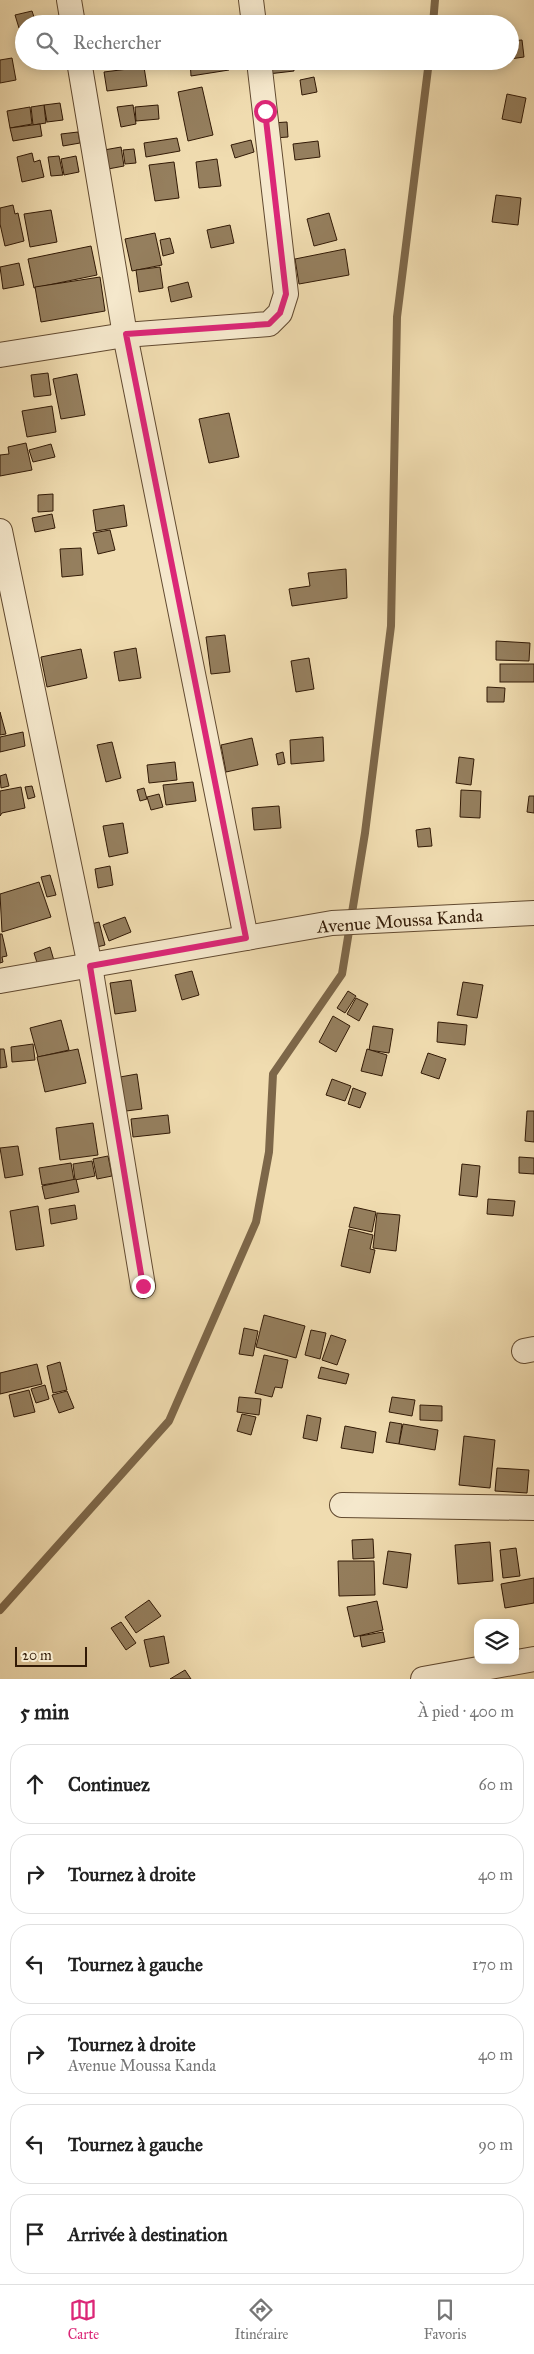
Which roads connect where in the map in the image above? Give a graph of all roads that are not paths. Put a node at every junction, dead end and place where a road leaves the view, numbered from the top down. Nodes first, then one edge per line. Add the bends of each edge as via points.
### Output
1 (69, 0) edge
2 (251, 0) edge
3 (72, 15) edge
4 (253, 15) edge
5 (81, 70) edge
6 (260, 70) edge
7 (126, 334) junction
8 (0, 355) edge
9 (0, 531) edge
10 (534, 913) edge
11 (246, 938) junction
12 (90, 966) junction
13 (0, 981) edge
14 (143, 1286) dead end
15 (342, 1505) dead end
16 (534, 1508) edge
17 (534, 1659) edge
18 (423, 1679) edge

1 - 3 street
2 - 4 street
5 - 7 street
6 - 7 street via 286,294 280,313 269,324
7 - 8 street
7 - 11 street
9 - 12 street
10 - 11 street, Avenue Moussa Kanda via 332,923
11 - 12 street, Avenue Moussa Kanda
12 - 13 street, Avenue Moussa Kanda
12 - 14 street
15 - 16 street
17 - 18 street

